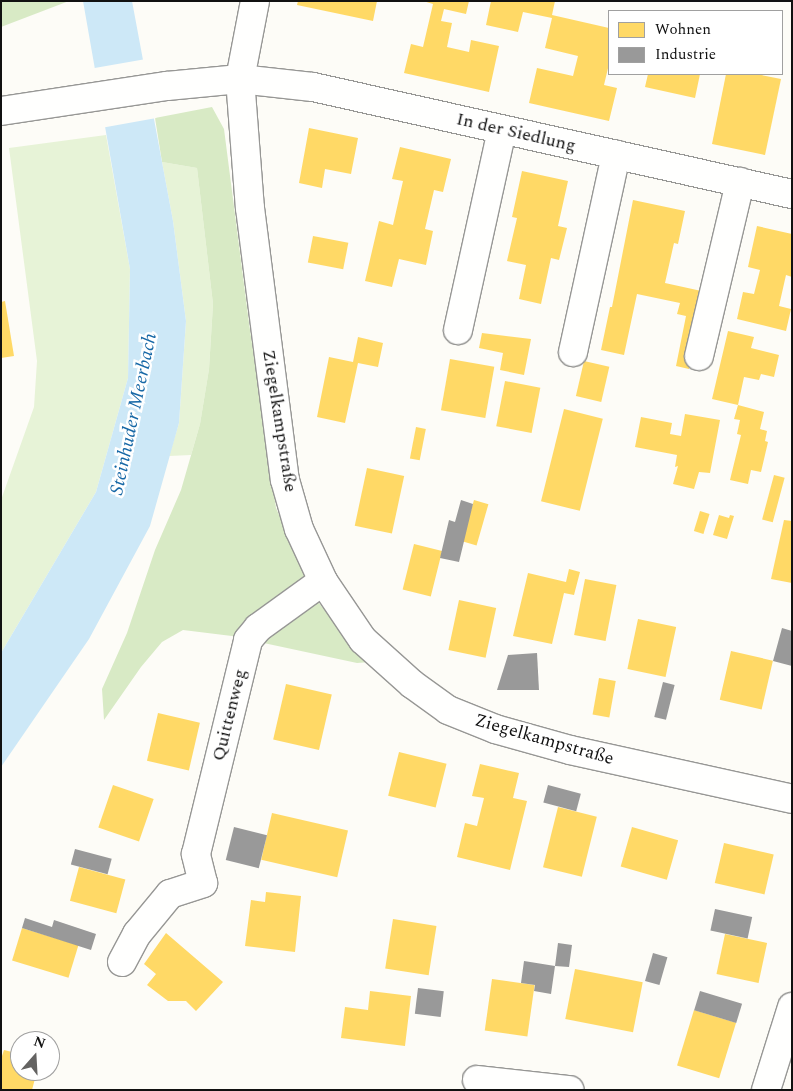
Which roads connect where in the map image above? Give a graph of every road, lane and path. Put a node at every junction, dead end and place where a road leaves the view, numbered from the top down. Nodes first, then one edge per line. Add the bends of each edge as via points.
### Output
1 (255, 1) edge
2 (240, 79) junction
3 (1, 110) edge
4 (502, 130) junction
5 (616, 155) junction
6 (740, 182) junction
7 (792, 194) edge
8 (458, 330) dead end
9 (573, 352) dead end
10 (700, 356) dead end
11 (323, 581) junction
12 (792, 799) edge
13 (122, 962) dead end
14 (792, 1007) edge
15 (477, 1080) dead end
16 (569, 1090) edge
17 (766, 1090) edge

1 - 2 street, Ziegelkampstraße
2 - 3 street
2 - 4 street, In der Siedlung via 312,88
2 - 11 street, Ziegelkampstraße via 250,208 285,480 299,530
4 - 5 street, In der Siedlung
4 - 8 street
5 - 6 street, In der Siedlung
5 - 9 street
6 - 7 street, In der Siedlung
6 - 10 street
11 - 12 street, Ziegelkampstraße via 363,640 412,684 448,710 495,729 570,750
11 - 13 street, Quittenweg via 258,628 248,640 196,854 203,883 170,894 137,934
14 - 17 street
15 - 16 street

